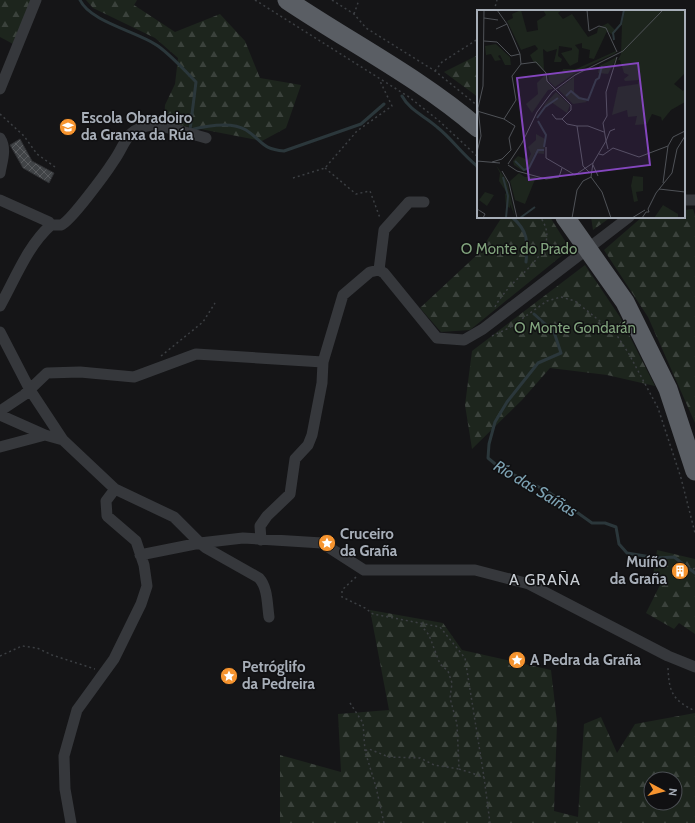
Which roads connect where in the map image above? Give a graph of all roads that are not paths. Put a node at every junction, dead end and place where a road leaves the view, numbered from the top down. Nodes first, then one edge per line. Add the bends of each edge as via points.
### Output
1 (36, 0) edge
2 (287, 0) edge
3 (0, 89) edge
4 (477, 127) edge
5 (0, 138) edge
6 (206, 138) dead end
7 (0, 173) edge
8 (0, 200) edge
9 (424, 202) dead end
10 (566, 218) edge
11 (628, 218) edge
12 (52, 225) junction
13 (379, 270) junction
14 (0, 306) edge
15 (0, 332) edge
16 (323, 362) junction
17 (30, 390) junction
18 (0, 411) edge
19 (0, 415) edge
20 (46, 435) junction
21 (63, 440) junction
22 (0, 447) edge
23 (695, 471) edge
24 (115, 488) junction
25 (261, 540) junction
26 (200, 543) junction
27 (140, 555) junction
28 (269, 617) dead end
29 (695, 667) edge
30 (71, 823) edge

1 - 3 street
2 - 4 highway via 389,63 445,101
5 - 7 street via 4,153
6 - 12 street via 155,125 133,132 125,139 114,161 72,216 61,225
8 - 12 street
9 - 13 street via 409,202 384,230
10 - 23 highway via 625,302 668,389
11 - 13 street via 464,340 437,338
12 - 14 street via 45,230 27,256
13 - 16 street via 370,272 343,295
15 - 17 street
16 - 17 street via 196,354 134,376 80,372 47,373
16 - 25 street via 322,383 312,435 308,445 295,459 290,494 260,526
17 - 18 street
17 - 21 street
19 - 20 street
20 - 21 street
20 - 22 street
21 - 24 street
24 - 26 street via 174,517
24 - 27 street via 106,501 108,516 136,541
25 - 26 street via 243,538
25 - 29 street via 322,543 364,570 475,570 529,584 668,656
26 - 27 street
26 - 28 street via 263,582
27 - 30 street via 147,586 141,604 114,659 77,710 64,756 65,789

